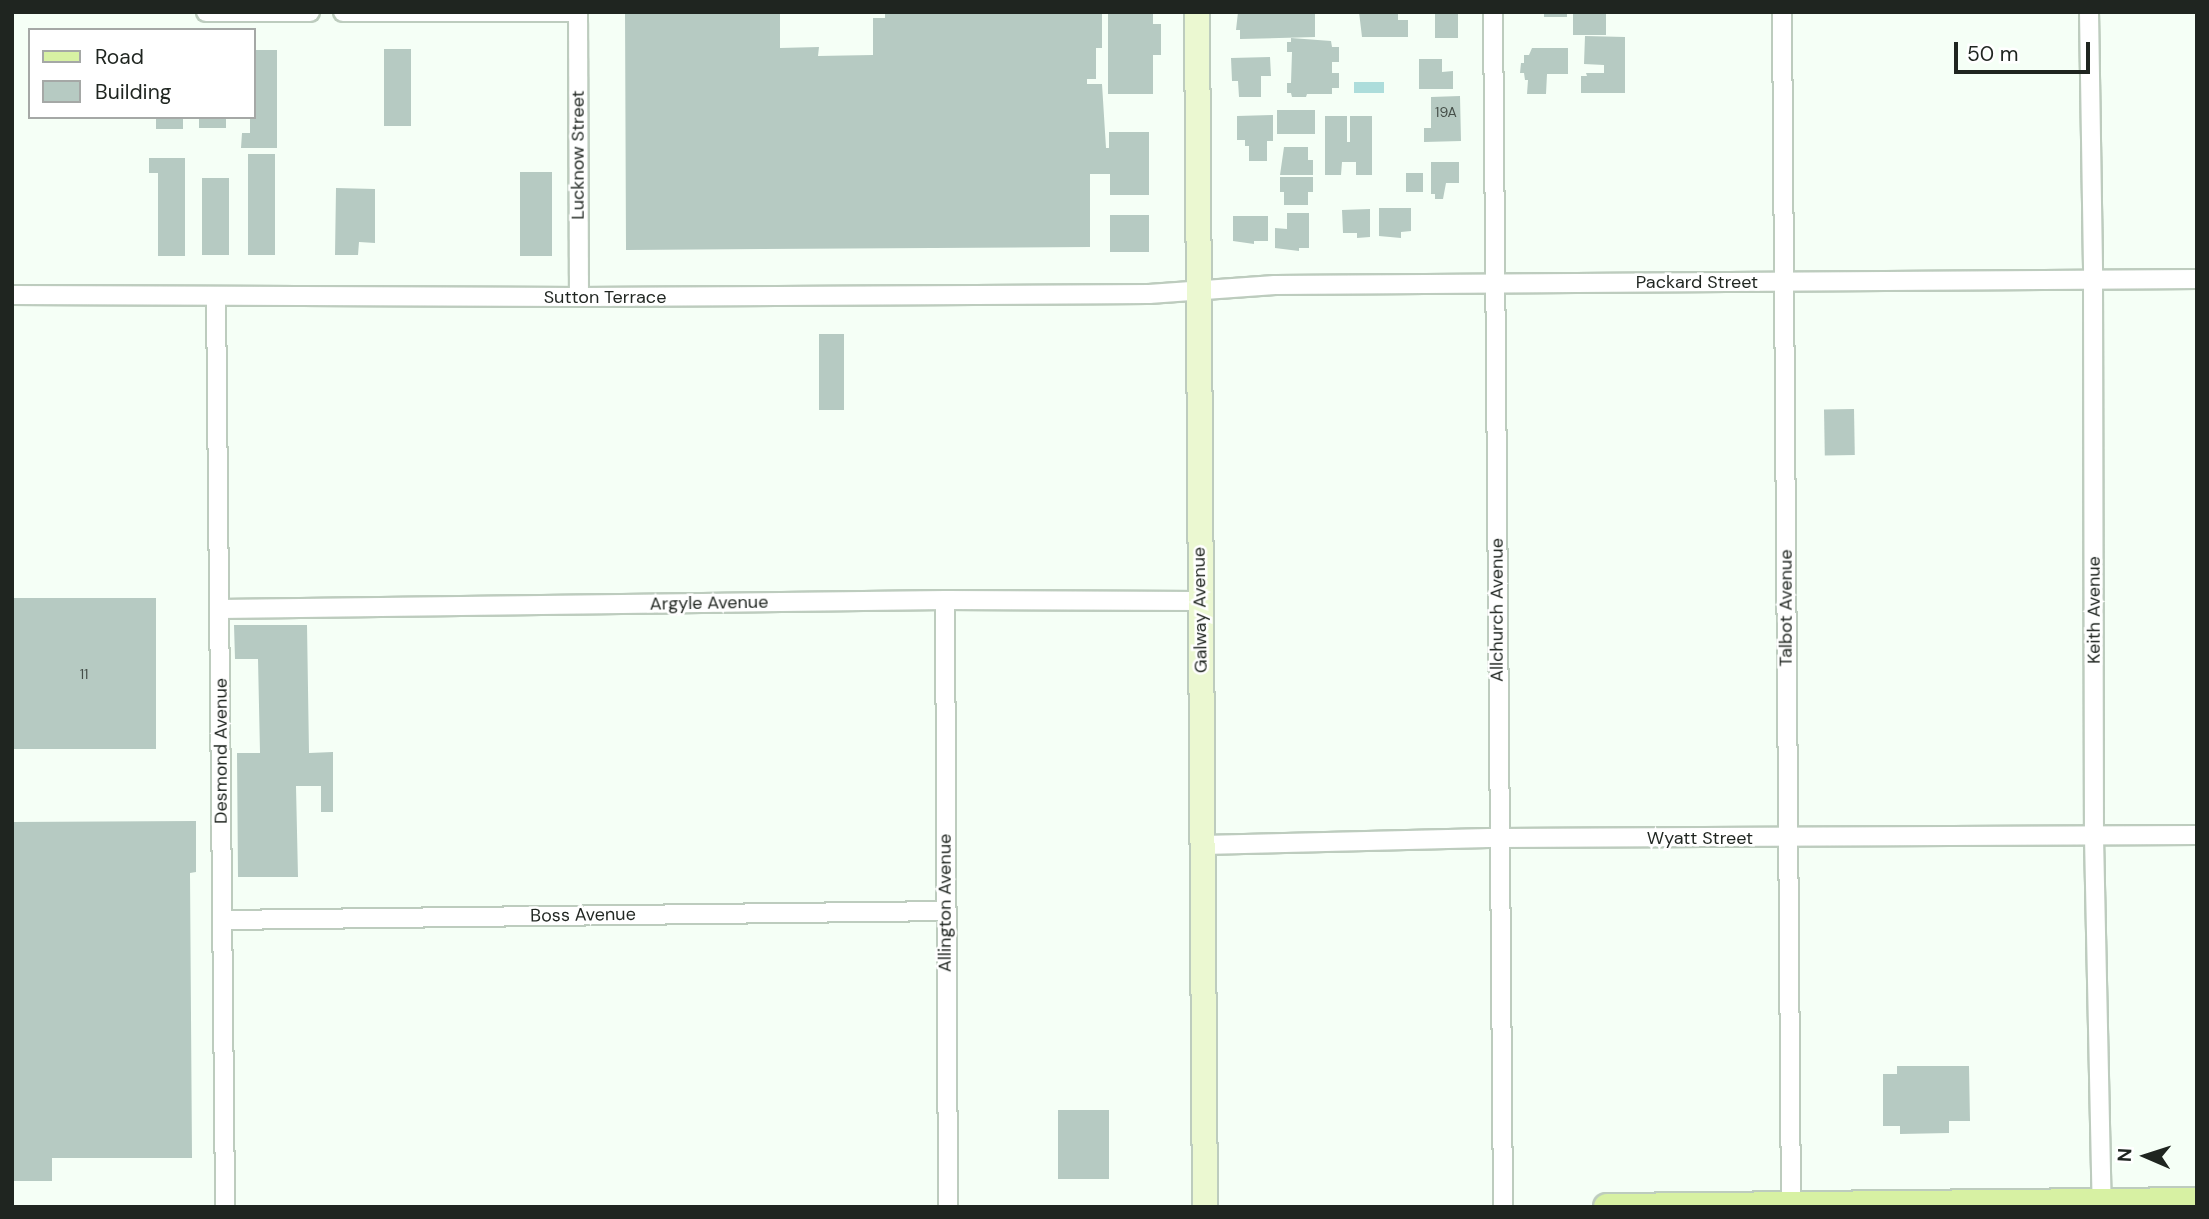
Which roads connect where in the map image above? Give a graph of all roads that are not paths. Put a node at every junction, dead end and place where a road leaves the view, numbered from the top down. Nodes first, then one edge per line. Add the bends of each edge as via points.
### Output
1 (206, 12) edge
2 (310, 12) edge
3 (343, 12) edge
4 (578, 12) edge
5 (1197, 12) edge
6 (1493, 12) edge
7 (1782, 12) edge
8 (2089, 12) edge
9 (2093, 279) junction
10 (2197, 279) edge
11 (1783, 282) junction
12 (1495, 283) junction
13 (1198, 290) junction
14 (12, 295) edge
15 (216, 296) junction
16 (579, 298) junction
17 (945, 600) junction
18 (1199, 601) junction
19 (220, 609) junction
20 (2197, 835) edge
21 (2094, 837) junction
22 (1499, 838) junction
23 (1787, 838) junction
24 (1203, 845) junction
25 (944, 911) junction
26 (222, 920) junction
27 (2197, 1201) edge
28 (1791, 1203) junction
29 (2102, 1204) edge
30 (1843, 1205) edge
31 (225, 1207) edge
32 (948, 1207) edge
33 (1205, 1207) edge
34 (1503, 1207) edge
35 (1607, 1207) edge

1 - 2 street
3 - 4 street
4 - 16 street, Lucknow Street
5 - 13 street, Galway Avenue
6 - 12 street, Allchurch Avenue
7 - 11 street, Talbot Avenue
8 - 9 street, Keith Avenue
9 - 10 street, Packard Street
9 - 11 street, Packard Street
9 - 21 street, Keith Avenue
11 - 12 street, Packard Street
11 - 23 street, Talbot Avenue
12 - 13 street, Packard Street
12 - 22 street, Allchurch Avenue
13 - 16 street, Sutton Terrace
13 - 18 street, Galway Avenue
14 - 15 street, Sutton Terrace
15 - 16 street, Sutton Terrace
15 - 19 street, Desmond Avenue
17 - 18 street, Argyle Avenue
17 - 19 street, Argyle Avenue
17 - 25 street, Allington Avenue
18 - 24 street, Galway Avenue
19 - 26 street, Desmond Avenue
20 - 21 street, Wyatt Street
21 - 23 street, Wyatt Street
21 - 29 street, Keith Avenue
22 - 23 street, Wyatt Street
22 - 24 street, Wyatt Street
22 - 34 street, Allchurch Avenue
23 - 28 street, Talbot Avenue
24 - 33 street, Galway Avenue
25 - 26 street, Boss Avenue
25 - 32 street, Allington Avenue
26 - 31 street, Desmond Avenue
27 - 29 main road
28 - 30 main road
28 - 35 main road
29 - 30 main road

